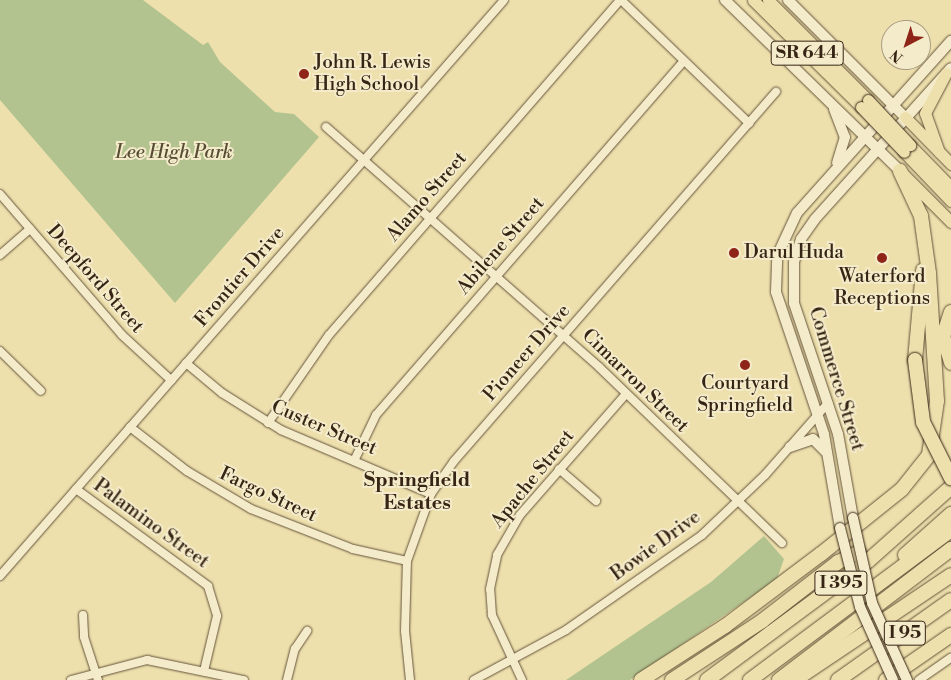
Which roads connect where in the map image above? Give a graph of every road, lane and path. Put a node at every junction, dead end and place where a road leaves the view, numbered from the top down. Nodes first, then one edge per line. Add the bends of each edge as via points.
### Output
1 (504, 0) edge
2 (621, 0) edge
3 (724, 0) edge
4 (753, 0) edge
5 (768, 0) edge
6 (788, 0) edge
7 (951, 41) edge
8 (684, 61) junction
9 (949, 71) edge
10 (776, 92) dead end
11 (830, 101) junction
12 (864, 104) junction
13 (894, 105) junction
14 (905, 117) junction
15 (749, 123) junction
16 (326, 127) dead end
17 (866, 137) junction
18 (878, 148) junction
19 (907, 148) junction
20 (939, 152) junction
21 (363, 160) junction
22 (951, 164) edge
23 (900, 171) junction
24 (830, 175) junction
25 (951, 187) edge
26 (0, 194) edge
27 (951, 201) edge
28 (430, 219) junction
29 (951, 222) edge
30 (30, 229) junction
31 (926, 250) junction
32 (0, 255) edge
33 (496, 276) junction
34 (951, 312) edge
35 (564, 335) junction
36 (0, 351) edge
37 (951, 363) edge
38 (186, 364) junction
39 (171, 380) junction
40 (41, 391) dead end
41 (626, 394) junction
42 (828, 403) junction
43 (817, 414) junction
44 (268, 423) junction
45 (130, 427) junction
46 (790, 447) junction
47 (830, 460) junction
48 (354, 461) junction
49 (559, 469) junction
50 (951, 478) edge
51 (951, 487) edge
52 (76, 489) junction
53 (431, 494) junction
54 (596, 501) dead end
55 (738, 501) junction
56 (951, 514) edge
57 (951, 530) edge
58 (782, 544) dead end
59 (951, 549) edge
60 (853, 555) junction
61 (951, 556) edge
62 (407, 561) junction
63 (951, 575) edge
64 (0, 576) edge
65 (901, 587) junction
66 (951, 600) edge
67 (84, 615) dead end
68 (307, 630) dead end
69 (951, 635) edge
70 (806, 640) junction
71 (951, 658) edge
72 (511, 662) junction
73 (858, 665) junction
74 (722, 668) junction
75 (204, 671) junction
76 (95, 672) junction
77 (71, 680) edge
78 (98, 680) edge
79 (244, 680) edge
80 (287, 680) edge
81 (410, 680) edge
82 (474, 680) edge
83 (522, 680) edge
84 (641, 680) edge
85 (672, 680) edge
86 (703, 680) edge
87 (708, 680) edge
88 (750, 680) edge
89 (779, 680) edge
90 (795, 680) edge
91 (830, 680) edge
92 (838, 680) edge
93 (886, 680) edge
94 (893, 680) edge
95 (907, 680) edge
96 (919, 680) edge

1 - 21 street, Frontier Drive
2 - 8 street
2 - 28 street, Alamo Street
3 - 11 main road
4 - 12 main road, SR 644
5 - 12 main road, SR 644
6 - 13 main road
7 - 13 main road, Commerce Street
8 - 15 street
8 - 33 street, Abilene Street
9 - 14 main road, Commerce Street
9 - 20 main road via 925,113
10 - 15 street, Pioneer Drive
11 - 17 main road
11 - 24 main road via 845,142
12 - 19 main road, SR 644, bridge
13 - 14 main road
13 - 17 main road, Commerce Street
14 - 18 main road, Commerce Street
14 - 20 main road
15 - 35 street, Pioneer Drive
16 - 21 street, Cimarron Street
17 - 18 main road
17 - 24 main road, Commerce Street
18 - 23 main road
18 - 42 main road, Commerce Street via 810,226 794,262 794,303
19 - 25 main road, SR 644
19 - 27 main road, SR 644
20 - 22 main road
21 - 28 street, Cimarron Street
21 - 38 street, Frontier Drive
23 - 29 main road
23 - 31 highway via 921,216
24 - 43 main road, Commerce Street via 790,224 775,268 779,306
26 - 30 street, Deepford Street
28 - 33 street, Cimarron Street
28 - 44 street, Alamo Street via 316,350
30 - 32 street
30 - 39 street, Deepford Street via 122,335
31 - 50 highway, bridge via 915,360 923,422
31 - 84 highway via 937,401 933,438 921,467 892,498 788,580
33 - 35 street, Cimarron Street
33 - 48 street, Abilene Street via 376,414
34 - 37 highway via 943,336
35 - 41 street, Cimarron Street
35 - 53 street, Pioneer Drive
36 - 40 street
38 - 39 street, Frontier Drive
38 - 44 street, Custer Street
39 - 45 street, Frontier Drive
41 - 49 street, Apache Street
41 - 55 street, Cimarron Street
42 - 43 street, Bowie Drive
42 - 60 main road, Commerce Street, bridge via 842,449 853,518
43 - 46 street, Bowie Drive
43 - 47 main road, Commerce Street
44 - 48 street, Custer Street
45 - 52 street, Frontier Drive
45 - 62 street, Fargo Street via 187,471 251,509 353,549
46 - 47 main road via 816,440
46 - 55 street, Bowie Drive
47 - 60 main road, Commerce Street, bridge via 840,528
48 - 53 street, Custer Street
49 - 54 street
49 - 72 street, Apache Street via 510,527 494,565 492,615
51 - 74 highway, I 395 via 868,561
52 - 64 street, Frontier Drive
52 - 75 street, Palamino Street via 208,586 216,616
53 - 62 street, Pioneer Drive
55 - 58 street, Cimarron Street
55 - 72 street, Bowie Drive via 681,550 566,630
56 - 70 highway
57 - 70 highway, I 95
59 - 65 highway
60 - 85 highway via 828,569 762,621
60 - 94 main road, Commerce Street, bridge via 865,621
60 - 95 main road, Commerce Street, bridge via 876,616
61 - 65 highway
62 - 81 street, Pioneer Drive via 404,631
63 - 90 highway
65 - 89 highway
66 - 73 highway, I 95
67 - 76 street via 84,637
68 - 80 street via 294,649
69 - 93 highway
70 - 88 highway, I 95
71 - 96 street
72 - 82 street, Bowie Drive
72 - 83 street, Apache Street
73 - 91 highway, I 95
73 - 92 highway
74 - 86 highway
74 - 87 highway, I 395
75 - 76 street via 147,660
75 - 79 street
76 - 77 street
76 - 78 street

